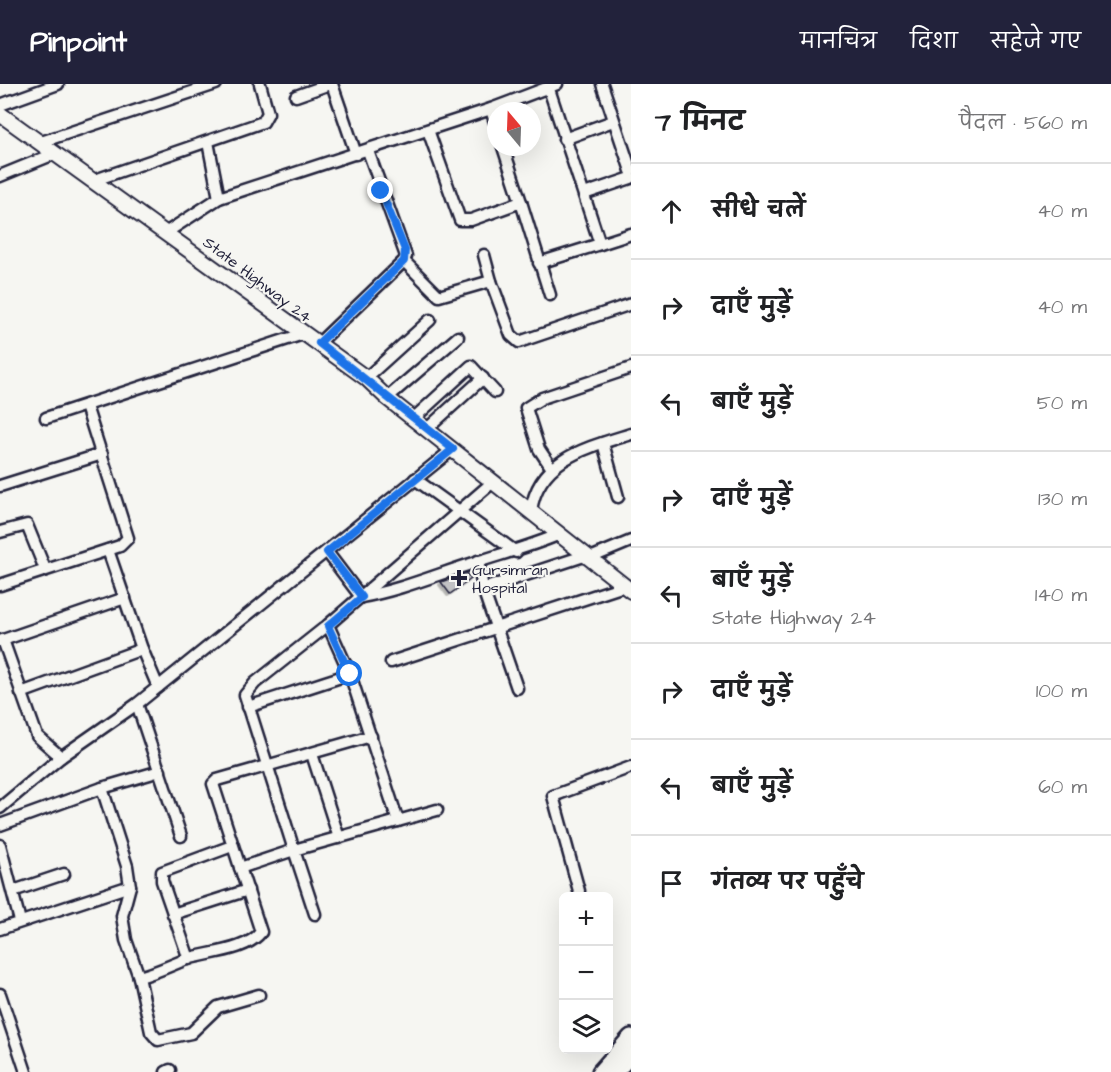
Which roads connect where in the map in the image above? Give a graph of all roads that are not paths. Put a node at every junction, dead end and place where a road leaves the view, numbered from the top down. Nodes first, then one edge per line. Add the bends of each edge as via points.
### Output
1 (58, 84) edge
2 (216, 84) edge
3 (260, 84) edge
4 (331, 84) edge
5 (602, 84) edge
6 (45, 86) edge
7 (553, 86) edge
8 (296, 96) dead end
9 (512, 102) edge
10 (0, 105) edge
11 (487, 111) edge
12 (0, 114) edge
13 (613, 121) junction
14 (428, 130) junction
15 (564, 139) junction
16 (208, 142) junction
17 (38, 143) junction
18 (368, 151) junction
19 (54, 154) junction
20 (356, 154) junction
21 (629, 154) edge
22 (506, 156) edge
23 (631, 171) edge
24 (0, 176) edge
25 (631, 178) edge
26 (92, 181) junction
27 (584, 194) junction
28 (219, 198) junction
29 (521, 202) junction
30 (167, 232) junction
31 (631, 234) edge
32 (600, 244) junction
33 (484, 255) dead end
34 (404, 261) junction
35 (539, 263) junction
36 (491, 281) junction
37 (550, 295) dead end
38 (631, 304) edge
39 (430, 320) dead end
40 (303, 334) junction
41 (458, 337) dead end
42 (319, 343) junction
43 (631, 368) edge
44 (366, 378) junction
45 (483, 378) junction
46 (495, 392) dead end
47 (387, 398) junction
48 (86, 406) junction
49 (45, 418) dead end
50 (413, 419) junction
51 (428, 429) junction
52 (631, 434) edge
53 (603, 443) junction
54 (453, 449) junction
55 (102, 454) junction
56 (551, 467) junction
57 (415, 479) junction
58 (494, 481) junction
59 (0, 486) edge
60 (618, 497) dead end
61 (531, 511) junction
62 (459, 512) junction
63 (0, 532) edge
64 (560, 534) junction
65 (631, 542) edge
66 (108, 550) junction
67 (327, 552) junction
68 (516, 552) junction
69 (588, 557) junction
70 (478, 561) junction
71 (45, 570) junction
72 (0, 585) edge
73 (627, 588) edge
74 (483, 589) junction
75 (362, 597) junction
76 (125, 598) junction
77 (328, 626) junction
78 (495, 626) junction
79 (1, 640) edge
80 (142, 649) junction
81 (391, 662) dead end
82 (350, 674) junction
83 (158, 687) junction
84 (517, 688) dead end
85 (21, 693) junction
86 (137, 704) junction
87 (248, 707) junction
88 (371, 736) junction
89 (312, 754) junction
90 (61, 758) junction
91 (268, 767) junction
92 (631, 767) edge
93 (160, 771) junction
94 (102, 788) junction
95 (5, 797) edge
96 (0, 808) edge
97 (437, 810) dead end
98 (398, 821) junction
99 (0, 825) edge
100 (181, 836) dead end
101 (339, 838) junction
102 (0, 845) edge
103 (232, 846) junction
104 (294, 850) junction
105 (240, 868) junction
106 (64, 874) dead end
107 (130, 886) junction
108 (248, 890) junction
109 (13, 891) junction
110 (579, 891) dead end
111 (173, 914) junction
112 (315, 914) dead end
113 (20, 921) junction
114 (0, 929) edge
115 (189, 959) junction
116 (139, 977) junction
117 (0, 994) edge
118 (259, 994) dead end
119 (631, 1037) edge
120 (631, 1055) edge
121 (26, 1072) edge
122 (600, 1072) edge
123 (615, 1072) edge

1 - 6 street
2 - 17 street
3 - 16 street via 267,118
4 - 8 street
4 - 20 street
5 - 13 street
6 - 10 street
7 - 9 street
7 - 15 street
11 - 14 street
12 - 17 main road, State Highway 24
13 - 15 street
13 - 21 street
14 - 18 street
14 - 29 street via 460,220 471,220
15 - 27 street
16 - 26 street
16 - 28 street
17 - 19 main road, State Highway 24
18 - 20 street
18 - 34 street via 405,250
19 - 24 street
19 - 26 main road, State Highway 24
20 - 28 street
21 - 23 street
22 - 29 street
25 - 27 street
26 - 30 main road, State Highway 24
27 - 32 street
28 - 30 street
29 - 35 street
30 - 40 main road, State Highway 24
31 - 32 street
32 - 35 street
33 - 36 street
34 - 36 street via 439,296
34 - 42 street
35 - 37 street
36 - 38 street via 512,335 519,342
39 - 44 street
40 - 42 main road, State Highway 24
40 - 48 street
41 - 47 street
42 - 44 main road, State Highway 24
43 - 56 street via 542,398 526,408 539,449
44 - 47 main road, State Highway 24
45 - 46 street
45 - 50 street via 471,366
45 - 51 street
47 - 50 main road, State Highway 24
48 - 49 street
48 - 55 street
50 - 51 main road, State Highway 24
51 - 54 main road, State Highway 24
52 - 53 street
53 - 56 street
53 - 60 street
54 - 57 street
54 - 58 main road, State Highway 24
55 - 59 street
55 - 66 street via 128,538 126,543
56 - 61 street via 533,493
57 - 62 street
57 - 67 street
58 - 61 main road, State Highway 24
58 - 62 street
61 - 64 main road, State Highway 24
62 - 68 street
62 - 75 street
63 - 71 street via 27,525
64 - 68 street
64 - 69 main road, State Highway 24
65 - 69 street
66 - 71 street
66 - 76 street
67 - 75 street
67 - 83 street
68 - 70 street
69 - 73 main road, State Highway 24
69 - 74 street
70 - 74 street
70 - 75 street
71 - 72 street
73 - 78 street
74 - 78 street
75 - 77 street
76 - 79 street
76 - 80 street
77 - 82 street
77 - 87 street via 255,683 245,695
78 - 81 street
78 - 84 street
79 - 85 street
80 - 83 street
80 - 85 street
82 - 87 street
82 - 88 street
83 - 86 street
85 - 90 street via 37,736
86 - 90 street
86 - 93 street
87 - 91 street
88 - 89 street
88 - 98 street
89 - 91 street
89 - 101 street
90 - 95 street
91 - 103 street via 213,784
91 - 104 street
92 - 110 street via 553,796
93 - 94 street
93 - 100 street
94 - 99 street
94 - 107 street
95 - 96 street
97 - 98 street
98 - 101 street
101 - 104 street
102 - 109 street
103 - 105 street
103 - 111 street via 162,872
104 - 105 street
104 - 112 street
105 - 108 street
106 - 109 street
107 - 113 street
107 - 116 street via 122,916
108 - 111 street
108 - 115 street via 261,932 256,938
109 - 113 street
111 - 115 street
113 - 114 street
115 - 116 street
116 - 118 street via 151,1032 158,1040 191,1033 218,1007
117 - 121 street
119 - 122 highway
120 - 123 highway

